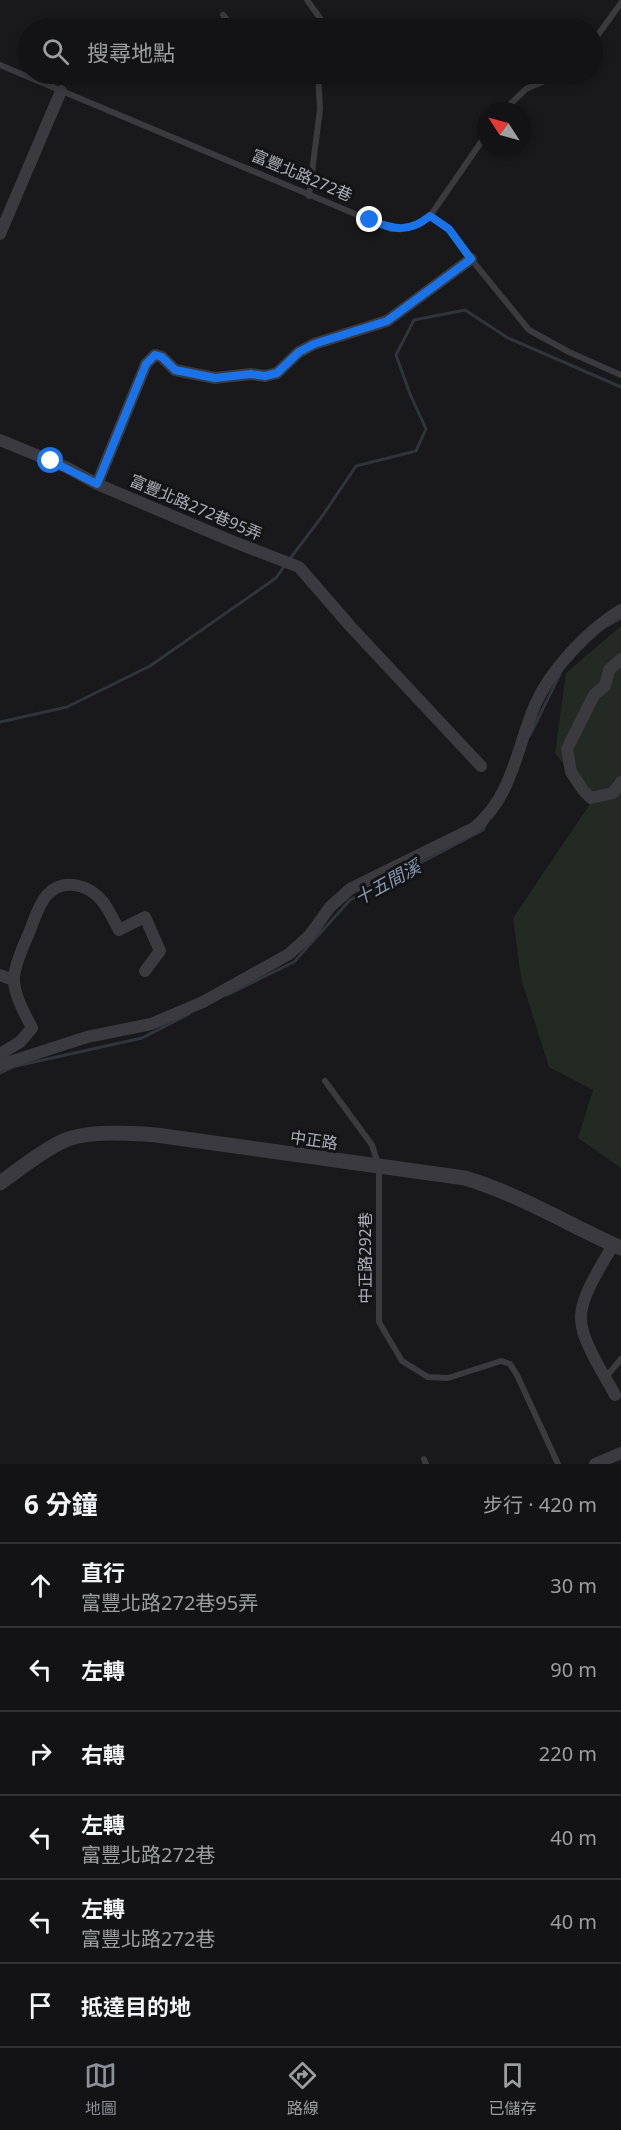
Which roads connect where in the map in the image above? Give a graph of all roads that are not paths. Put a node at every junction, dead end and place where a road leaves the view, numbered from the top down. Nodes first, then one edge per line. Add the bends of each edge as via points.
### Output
1 (307, 0) edge
2 (621, 3) edge
3 (223, 15) dead end
4 (226, 18) edge
5 (321, 18) edge
6 (603, 28) edge
7 (0, 65) edge
8 (18, 72) edge
9 (46, 84) edge
10 (319, 84) edge
11 (537, 84) edge
12 (60, 90) junction
13 (512, 102) edge
14 (477, 148) edge
15 (309, 196) junction
16 (430, 216) junction
17 (0, 234) edge
18 (471, 259) junction
19 (621, 375) edge
20 (0, 440) edge
21 (97, 484) junction
22 (621, 610) edge
23 (621, 659) edge
24 (481, 766) dead end
25 (621, 782) edge
26 (145, 971) dead end
27 (0, 975) edge
28 (13, 980) junction
29 (0, 1054) edge
30 (0, 1065) edge
31 (325, 1081) dead end
32 (379, 1167) junction
33 (0, 1183) edge
34 (617, 1246) edge
35 (621, 1359) edge
36 (606, 1377) junction
37 (615, 1395) dead end
38 (621, 1453) edge
39 (558, 1464) edge
40 (595, 1464) edge

1 - 5 lane
2 - 6 lane
3 - 4 lane
7 - 8 lane, 富豐北路272巷
9 - 12 lane, 富豐北路272巷
10 - 15 lane via 320,109
11 - 13 lane
12 - 15 lane, 富豐北路272巷
12 - 17 street
14 - 16 lane
15 - 16 lane, 富豐北路272巷 via 391,229 419,225
16 - 18 lane via 449,229
18 - 19 lane via 529,330
18 - 21 street via 387,321 314,344 277,373 215,378 175,370 155,355 146,364
20 - 21 street, 富豐北路272巷95弄
21 - 24 street, 富豐北路272巷95弄 via 299,567
22 - 30 street via 560,664 547,681 505,791 474,828 350,889 289,954 204,1002 151,1024 87,1037
23 - 25 street via 609,670 605,686 594,695 567,749 571,772 591,798 613,793
26 - 28 street via 160,951 145,917 119,930 102,901 83,886 65,885 44,900 22,947
27 - 28 street
28 - 29 street via 32,1028 20,1042
31 - 32 lane, 中正路292巷 via 372,1145
32 - 33 street, 中正路 via 124,1133 63,1141
32 - 34 street, 中正路 via 465,1178 496,1188
32 - 39 lane, 中正路292巷 via 379,1322 402,1361 428,1377 448,1378 501,1360 510,1364
34 - 36 street via 585,1299 580,1316 583,1332
35 - 36 lane
36 - 37 street
38 - 40 street

